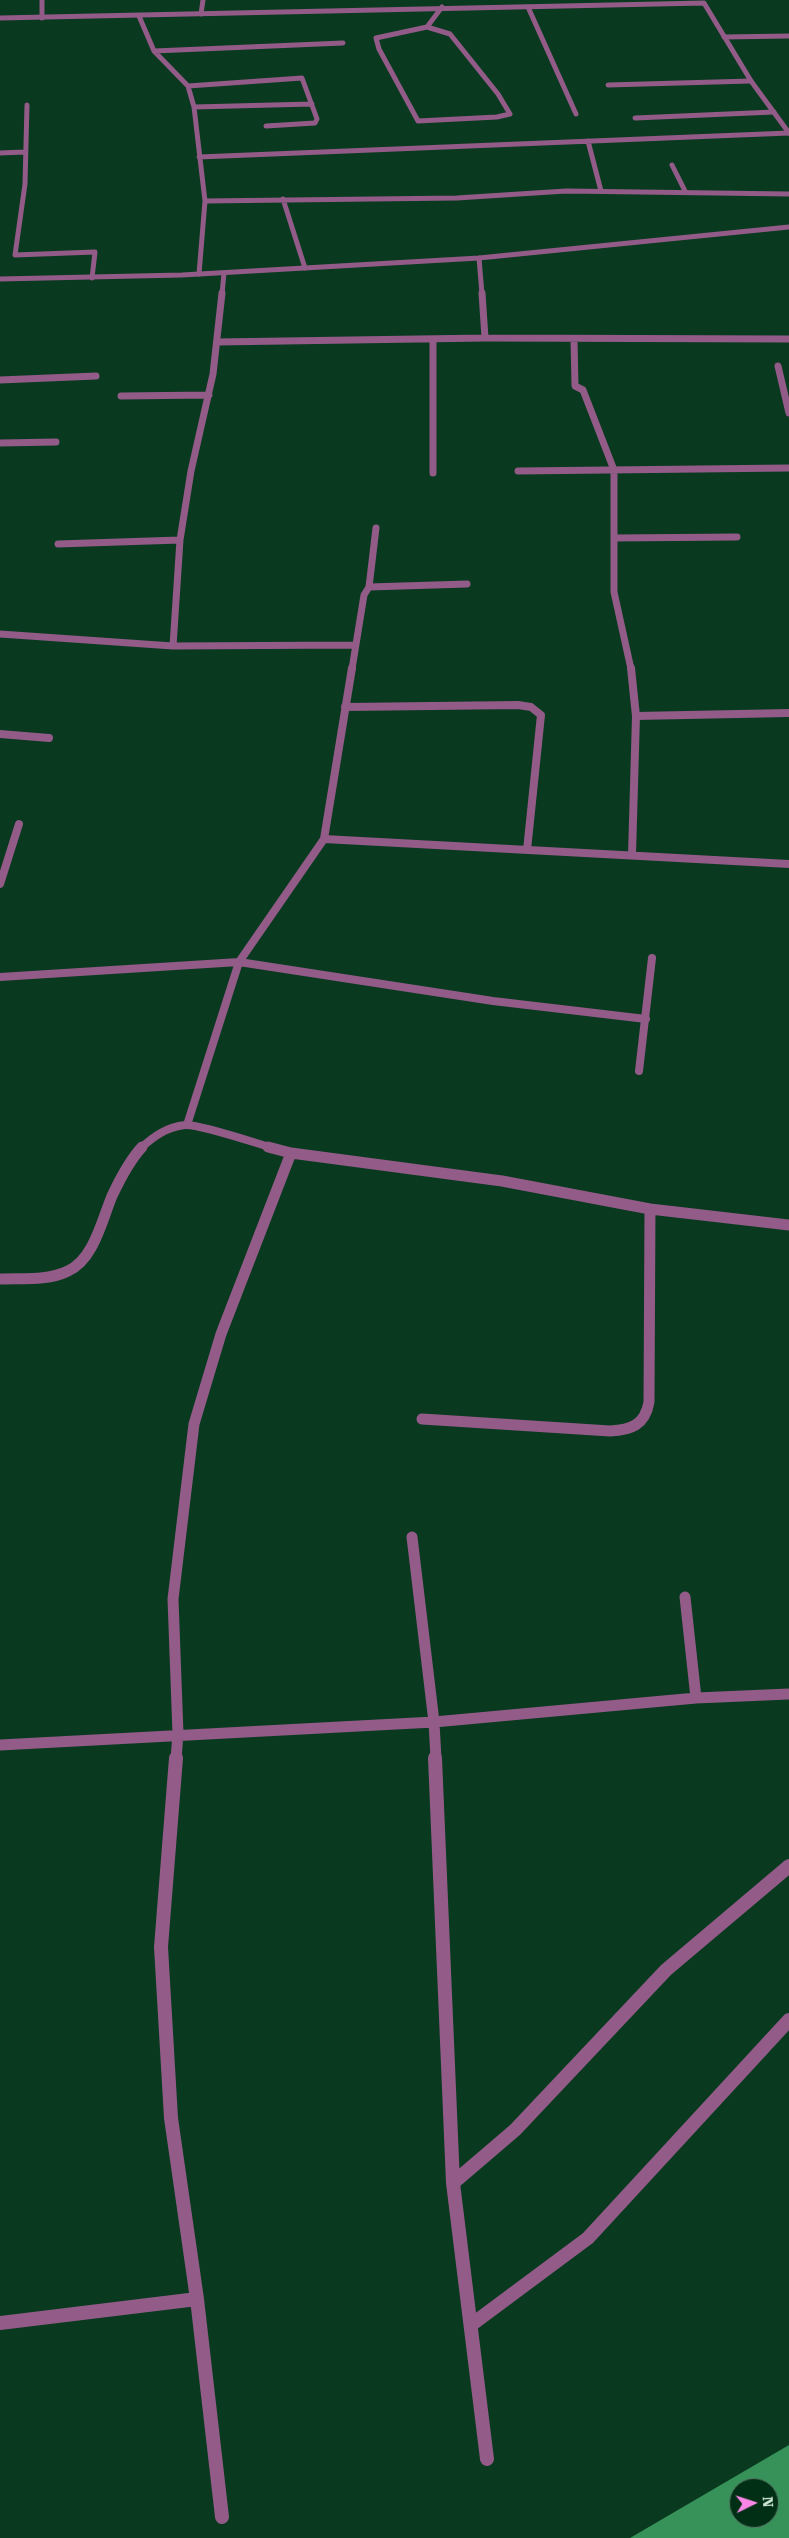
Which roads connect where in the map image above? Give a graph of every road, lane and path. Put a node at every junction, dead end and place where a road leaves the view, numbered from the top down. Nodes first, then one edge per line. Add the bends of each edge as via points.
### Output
1 (42, 0) edge
2 (204, 0) edge
3 (704, 2) edge
4 (442, 7) junction
5 (528, 7) junction
6 (201, 14) junction
7 (139, 16) junction
8 (0, 18) edge
9 (42, 18) junction
10 (427, 27) junction
11 (789, 36) edge
12 (724, 37) junction
13 (343, 44) dead end
14 (154, 51) junction
15 (751, 81) junction
16 (608, 85) dead end
17 (188, 86) junction
18 (312, 104) junction
19 (28, 105) dead end
20 (194, 107) junction
21 (774, 112) junction
22 (576, 114) dead end
23 (635, 118) dead end
24 (266, 126) dead end
25 (789, 133) edge
26 (588, 141) junction
27 (24, 152) junction
28 (0, 153) edge
29 (199, 157) junction
30 (672, 165) dead end
31 (601, 191) junction
32 (685, 191) junction
33 (789, 194) edge
34 (283, 199) junction
35 (205, 201) junction
36 (789, 226) edge
37 (479, 258) junction
38 (305, 268) junction
39 (224, 273) junction
40 (199, 274) junction
41 (92, 278) junction
42 (0, 280) edge
43 (485, 338) junction
44 (433, 339) junction
45 (574, 339) junction
46 (789, 339) edge
47 (217, 342) junction
48 (778, 366) dead end
49 (96, 376) dead end
50 (0, 380) edge
51 (209, 395) junction
52 (121, 396) dead end
53 (789, 413) edge
54 (56, 442) dead end
55 (0, 443) edge
56 (789, 468) edge
57 (614, 470) junction
58 (518, 471) dead end
59 (433, 473) dead end
60 (376, 528) dead end
61 (738, 537) dead end
62 (614, 538) junction
63 (180, 540) junction
64 (58, 544) dead end
65 (467, 584) dead end
66 (370, 587) junction
67 (0, 634) edge
68 (354, 645) junction
69 (173, 646) junction
70 (345, 707) junction
71 (789, 713) edge
72 (636, 716) junction
73 (0, 734) edge
74 (49, 738) dead end
75 (19, 824) dead end
76 (324, 839) junction
77 (527, 850) junction
78 (632, 855) junction
79 (789, 864) edge
80 (0, 884) edge
81 (652, 958) dead end
82 (239, 962) junction
83 (0, 977) edge
84 (646, 1019) junction
85 (639, 1071) dead end
86 (187, 1125) junction
87 (291, 1152) junction
88 (650, 1209) junction
89 (789, 1224) edge
90 (0, 1279) edge
91 (422, 1418) dead end
92 (412, 1537) dead end
93 (685, 1597) dead end
94 (789, 1694) edge
95 (696, 1698) junction
96 (434, 1722) junction
97 (178, 1734) junction
98 (0, 1745) edge
99 (789, 1866) edge
100 (789, 2020) edge
101 (453, 2183) junction
102 (197, 2299) junction
103 (0, 2323) edge
104 (471, 2325) junction
105 (487, 2459) dead end
106 (222, 2517) dead end

1 - 9 street
2 - 6 street
3 - 5 street
3 - 12 street
4 - 5 street
4 - 6 street
4 - 10 street
5 - 22 street
6 - 7 street
7 - 9 street
7 - 14 street
8 - 9 street
10 - 10 street via 450,34 510,114 418,121 376,38
11 - 12 street
12 - 15 street
13 - 14 street
14 - 17 street
15 - 16 street
15 - 21 street
17 - 18 street via 302,78
17 - 20 street
18 - 20 street
18 - 24 street via 317,119 315,123
19 - 27 street
20 - 29 street
21 - 23 street
21 - 25 street
25 - 26 street
26 - 29 street
26 - 31 street
27 - 28 street
27 - 41 street via 24,193 15,255 95,252
29 - 35 street
30 - 32 street
31 - 32 street
31 - 34 street via 457,198
32 - 33 street
34 - 35 street
34 - 38 street
35 - 40 street
36 - 37 street
37 - 38 street
37 - 43 street
38 - 39 street
39 - 40 street
39 - 47 street
40 - 41 street
41 - 42 street
43 - 44 street
43 - 45 street
44 - 47 street
44 - 59 street
45 - 46 street
45 - 57 street via 576,386 584,390
47 - 51 street
48 - 53 street
49 - 50 street
51 - 52 street
51 - 63 street via 191,471
54 - 55 street
56 - 57 street
57 - 58 street
57 - 62 street
60 - 66 street
61 - 62 street
62 - 72 street via 614,592 631,665
63 - 64 street
63 - 69 street
65 - 66 street via 385,584
66 - 68 street via 364,595
67 - 69 street
68 - 69 street
68 - 70 street
70 - 76 street
70 - 77 street via 518,705 538,710 541,715
71 - 72 street
72 - 78 street
73 - 74 street
75 - 80 street
76 - 77 street
76 - 82 street
77 - 78 street
78 - 79 street
81 - 84 street
82 - 83 street
82 - 84 street via 418,991 568,1012
82 - 86 street
84 - 85 street
86 - 87 street
86 - 90 street via 159,1131 138,1151 90,1248 77,1265 55,1275
87 - 88 street via 502,1181
87 - 97 street via 221,1334 194,1424 173,1599
88 - 89 street
88 - 91 street via 649,1402 640,1424 634,1428 610,1431
92 - 96 street
93 - 95 street
94 - 95 street
95 - 96 street
96 - 97 street
96 - 101 street
97 - 98 street
97 - 102 street via 161,1947 172,2118
99 - 101 street via 666,1970 515,2130
100 - 104 street via 588,2238
101 - 104 street
102 - 103 street
102 - 106 street
104 - 105 street

